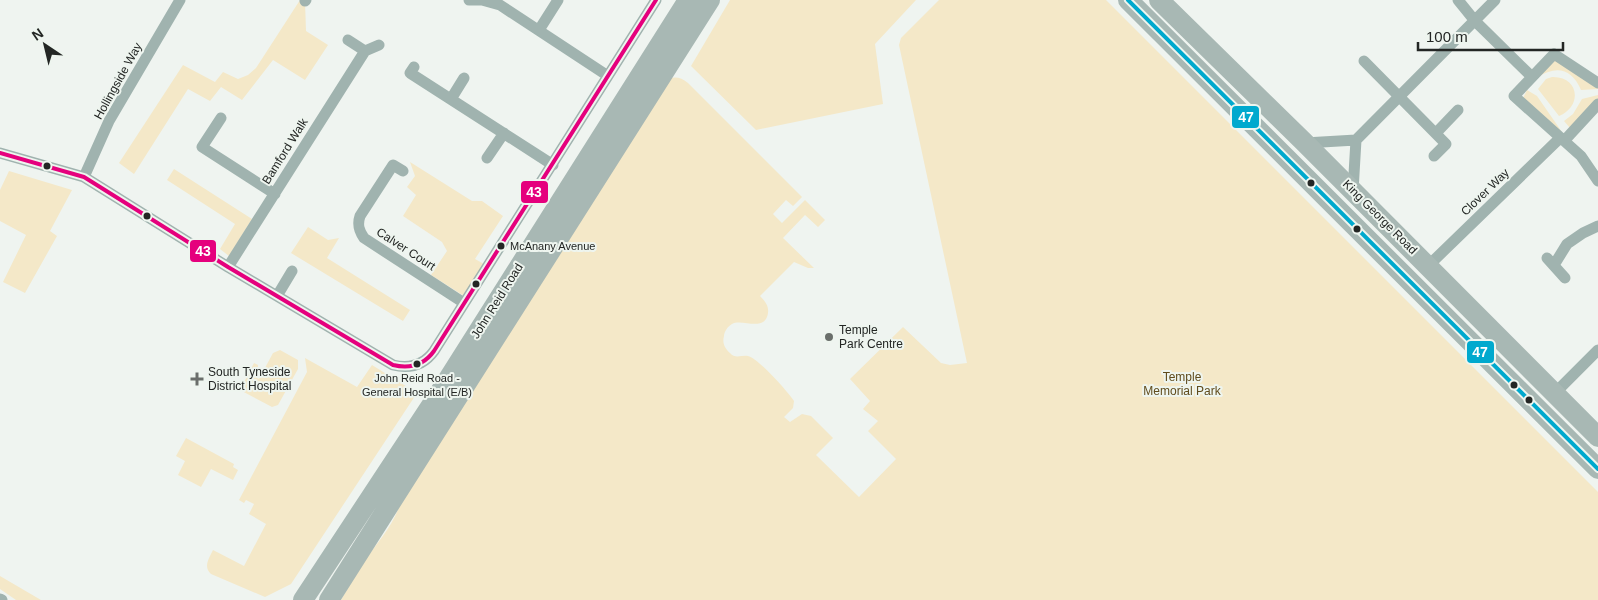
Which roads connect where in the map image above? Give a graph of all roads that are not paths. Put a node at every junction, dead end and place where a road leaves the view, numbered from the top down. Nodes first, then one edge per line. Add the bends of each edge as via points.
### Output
1 (180, 0) edge
2 (469, 0) edge
3 (558, 0) edge
4 (656, 0) edge
5 (688, 0) edge
6 (710, 0) edge
7 (1128, 0) edge
8 (1159, 0) edge
9 (1458, 0) edge
10 (1495, 0) edge
11 (502, 3) edge
12 (1474, 21) junction
13 (539, 30) junction
14 (348, 40) dead end
15 (379, 45) dead end
16 (365, 51) junction
17 (1364, 62) dead end
18 (414, 67) dead end
19 (608, 76) junction
20 (1532, 77) junction
21 (464, 78) dead end
22 (1598, 83) edge
23 (1400, 96) junction
24 (451, 99) junction
25 (1598, 104) edge
26 (1458, 110) dead end
27 (220, 118) dead end
28 (504, 133) junction
29 (1436, 133) junction
30 (1562, 139) junction
31 (1356, 140) junction
32 (1305, 143) junction
33 (0, 153) edge
34 (1434, 156) dead end
35 (487, 158) dead end
36 (1288, 160) junction
37 (553, 165) junction
38 (403, 171) dead end
39 (84, 177) junction
40 (1598, 181) edge
41 (1354, 191) junction
42 (275, 194) junction
43 (1336, 208) junction
44 (1598, 226) edge
45 (1428, 266) junction
46 (228, 267) junction
47 (292, 270) dead end
48 (1565, 278) dead end
49 (277, 296) junction
50 (464, 303) junction
51 (1598, 350) edge
52 (1554, 394) junction
53 (1538, 410) junction
54 (1598, 437) edge
55 (1598, 469) edge
56 (303, 600) edge
57 (329, 600) edge

1 - 39 street, Hollingside Way via 110,121
2 - 11 street
3 - 13 street
4 - 19 street
5 - 56 highway, John Reid Road via 438,395
6 - 57 highway, John Reid Road
7 - 36 highway, King George Road
8 - 32 highway, King George Road
9 - 12 street
10 - 12 street
11 - 13 street
12 - 20 street
12 - 23 street
13 - 19 street
14 - 16 street
15 - 16 street
16 - 42 street, Bamford Walk
17 - 23 street
18 - 24 street via 410,73
19 - 37 street
20 - 22 street via 1554,54
20 - 30 street via 1514,96
21 - 24 street
23 - 29 street
23 - 31 street
24 - 28 street
25 - 30 street, Clover Way
26 - 29 street
27 - 42 street via 202,147
28 - 35 street
28 - 37 street
29 - 34 street via 1446,144
30 - 40 street via 1581,156
30 - 45 street, Clover Way
31 - 32 street
31 - 41 street
32 - 36 highway
32 - 41 highway, King George Road
33 - 39 street
36 - 43 highway, King George Road
37 - 50 street
38 - 50 street, Calver Court via 393,165 360,216 360,233
39 - 46 street
41 - 43 highway
41 - 45 highway, King George Road
42 - 46 street, Bamford Walk
43 - 53 highway, King George Road
44 - 48 street via 1568,244 1551,262
45 - 52 highway, King George Road
46 - 49 street
47 - 49 street
49 - 50 street via 393,365 402,367 417,365 430,357
51 - 52 street
52 - 53 highway
52 - 54 highway, King George Road
53 - 55 highway, King George Road

